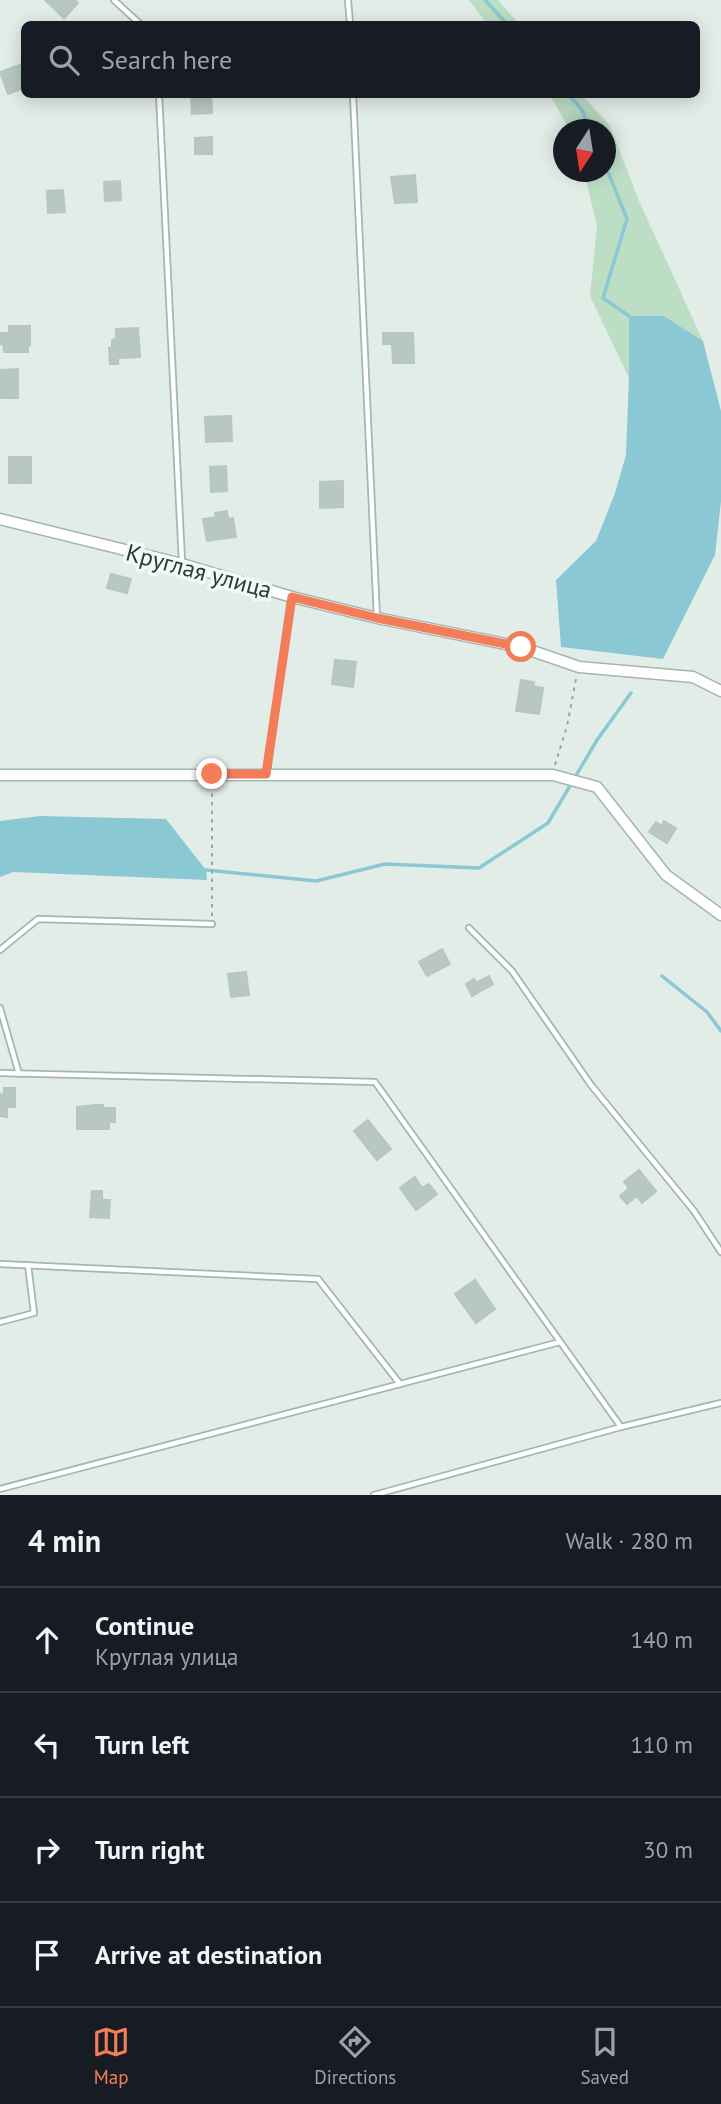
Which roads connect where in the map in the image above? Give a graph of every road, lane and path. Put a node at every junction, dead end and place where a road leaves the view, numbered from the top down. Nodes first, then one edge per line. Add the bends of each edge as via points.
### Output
1 (114, 0) edge
2 (348, 0) edge
3 (137, 21) edge
4 (349, 21) edge
5 (159, 98) edge
6 (353, 98) edge
7 (0, 519) edge
8 (182, 564) junction
9 (292, 597) junction
10 (377, 618) junction
11 (579, 667) junction
12 (721, 691) edge
13 (212, 774) junction
14 (266, 774) junction
15 (0, 775) edge
16 (553, 775) junction
17 (721, 915) edge
18 (212, 924) joint
19 (469, 928) dead end
20 (0, 950) edge
21 (0, 1008) edge
22 (0, 1073) edge
23 (19, 1074) junction
24 (721, 1252) edge
25 (0, 1264) edge
26 (28, 1265) junction
27 (0, 1322) edge
28 (560, 1342) junction
29 (400, 1384) junction
30 (721, 1403) edge
31 (621, 1427) junction
32 (0, 1489) edge
33 (374, 1495) edge

1 - 3 lane
2 - 4 lane
5 - 8 lane
6 - 10 lane
7 - 8 street, Круглая улица
8 - 9 street, Круглая улица
9 - 10 street, Круглая улица
9 - 14 lane
10 - 11 street, Круглая улица via 521,647
11 - 12 street, Круглая улица via 694,677
11 - 16 path
13 - 14 street
13 - 15 street
13 - 18 path
14 - 16 street
16 - 17 street via 597,788 666,874
18 - 20 lane via 38,919
19 - 24 lane via 512,971 591,1085 694,1211
21 - 23 lane
22 - 23 lane
23 - 28 lane via 375,1082
25 - 26 lane
26 - 27 lane via 34,1313
26 - 29 lane via 318,1279
28 - 29 lane
28 - 31 lane
29 - 32 lane
30 - 31 lane
31 - 33 lane

